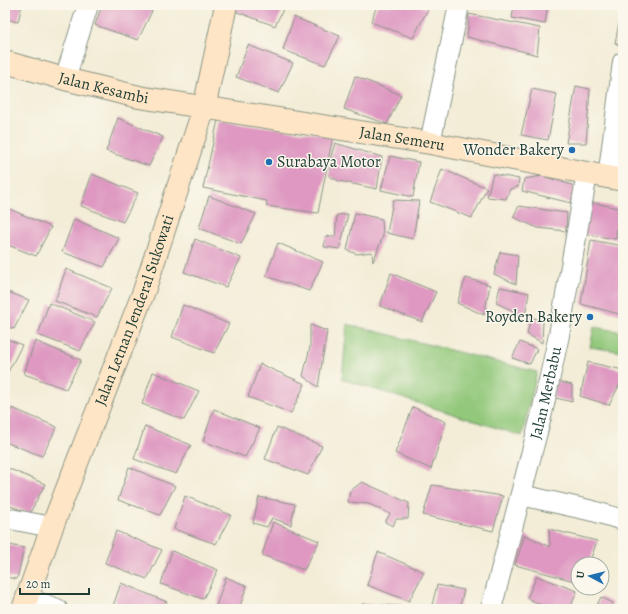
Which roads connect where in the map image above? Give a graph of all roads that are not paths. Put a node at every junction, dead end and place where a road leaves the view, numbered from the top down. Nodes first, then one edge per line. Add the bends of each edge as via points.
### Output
1 (88, 5) edge
2 (226, 5) edge
3 (459, 5) edge
4 (5, 62) edge
5 (623, 62) edge
6 (65, 80) junction
7 (204, 108) junction
8 (430, 144) junction
9 (606, 177) edge
10 (521, 495) junction
11 (5, 518) edge
12 (623, 520) edge
13 (52, 527) junction
14 (25, 603) edge
15 (57, 609) edge
16 (491, 609) edge

1 - 6 street
2 - 7 street, Jalan Letnan Jenderal Sukowati
3 - 8 street
4 - 6 street, Jalan Kesambi
5 - 9 street, Jalan Merbabu
6 - 7 street, Jalan Kesambi via 139,97
7 - 8 street, Jalan Semeru
7 - 13 street, Jalan Letnan Jenderal Sukowati via 144,291
8 - 9 street, Jalan Semeru
9 - 10 street, Jalan Merbabu via 559,335
10 - 12 street
10 - 16 street, Jalan Merbabu
11 - 13 street
13 - 14 street, Jalan Letnan Jenderal Sukowati
14 - 15 street

